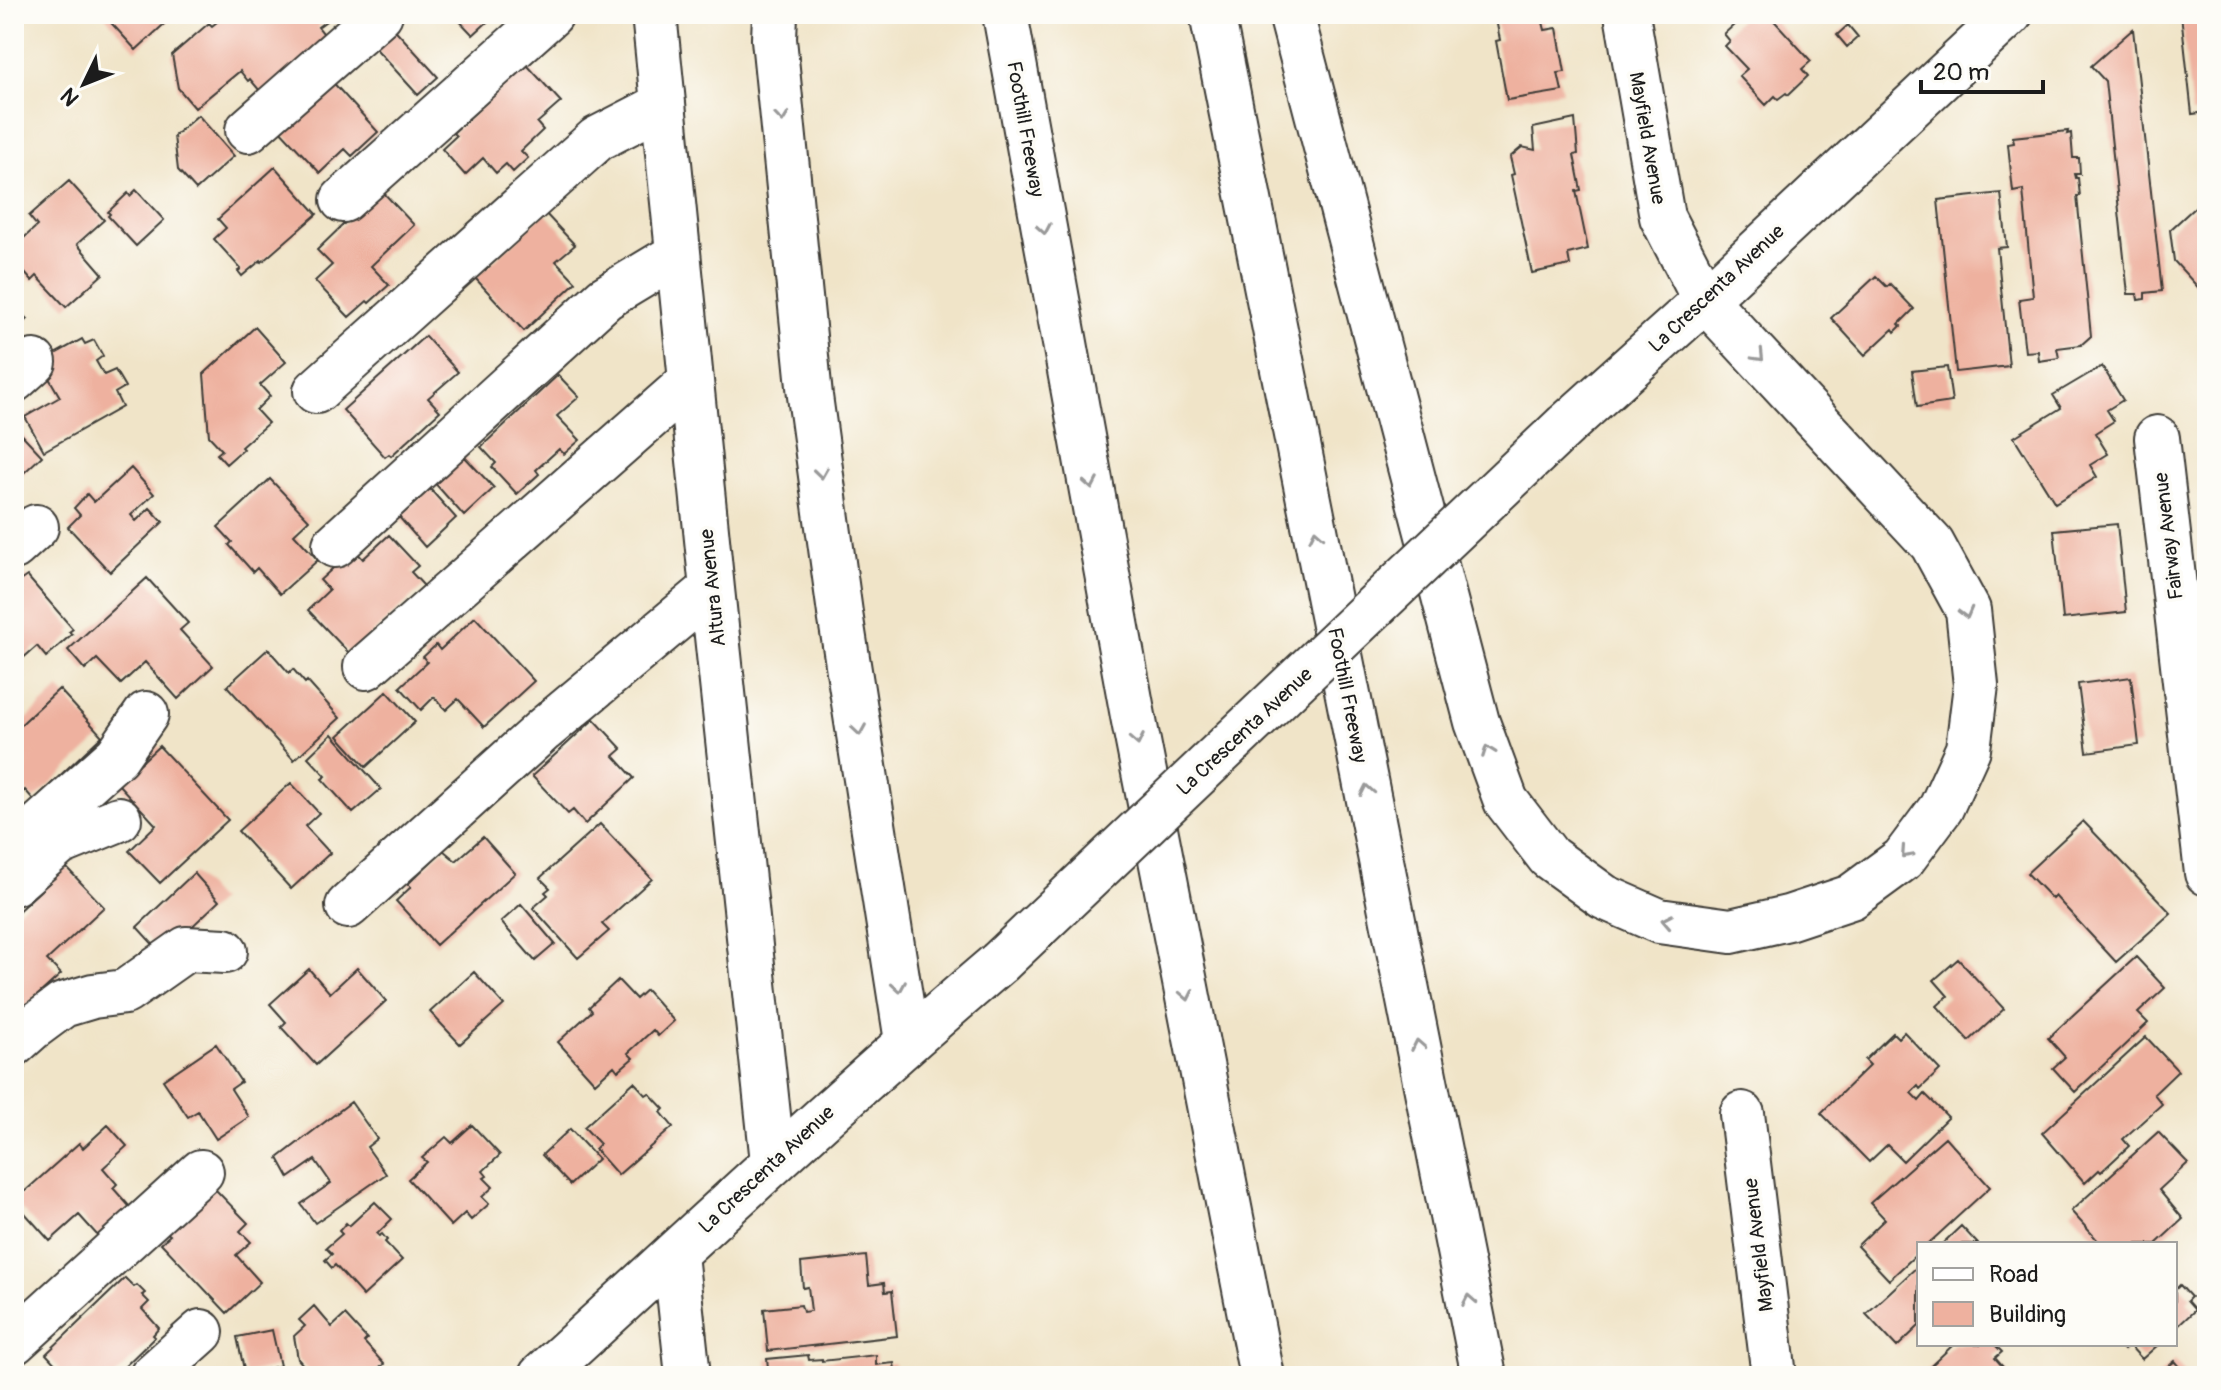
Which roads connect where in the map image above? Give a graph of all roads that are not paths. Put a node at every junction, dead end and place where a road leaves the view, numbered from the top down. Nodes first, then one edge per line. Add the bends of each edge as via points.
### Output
1 (380, 14) edge
2 (551, 14) edge
3 (654, 14) edge
4 (775, 14) edge
5 (1005, 14) edge
6 (1212, 14) edge
7 (1291, 14) edge
8 (1627, 14) edge
9 (2010, 14) edge
10 (663, 105) junction
11 (248, 130) dead end
12 (343, 200) dead end
13 (678, 254) junction
14 (1705, 300) junction
15 (691, 381) junction
16 (316, 391) dead end
17 (2157, 438) dead end
18 (335, 545) dead end
19 (712, 589) junction
20 (366, 667) dead end
21 (146, 714) dead end
22 (119, 819) dead end
23 (14, 848) edge
24 (2207, 873) edge
25 (14, 883) edge
26 (348, 906) dead end
27 (225, 951) dead end
28 (907, 1041) junction
29 (14, 1044) edge
30 (1742, 1114) dead end
31 (773, 1162) junction
32 (201, 1172) dead end
33 (675, 1254) junction
34 (201, 1332) dead end
35 (14, 1342) edge
36 (152, 1376) edge
37 (541, 1376) edge
38 (688, 1376) edge
39 (1262, 1376) edge
40 (1484, 1376) edge
41 (1774, 1376) edge

1 - 11 main road
2 - 12 main road
3 - 10 main road, Altura Avenue
4 -> 28 main road via 810,396
5 -> 39 main road, Foothill Freeway via 1133,716
40 -> 6 main road, Foothill Freeway
14 -> 7 main road, Mayfield Avenue via 1932,544 1968,610 1976,685 1968,749 1941,808 1903,859 1851,897 1731,931 1659,921 1604,897 1549,857 1506,801 1477,722
8 - 14 main road, Mayfield Avenue via 1662,217
9 - 14 main road, La Crescenta Avenue
10 - 13 main road, Altura Avenue
10 - 16 main road via 597,139
13 - 15 main road, Altura Avenue
13 - 18 main road via 605,298
14 - 28 main road, La Crescenta Avenue, bridge via 1566,425 999,963
15 - 19 main road, Altura Avenue
15 - 20 main road
17 - 24 main road, Fairway Avenue
19 - 26 main road via 543,730
19 - 31 main road, Altura Avenue
21 - 23 main road via 117,756
22 - 25 main road via 60,843
27 - 29 main road via 186,949 125,992 63,1005
28 - 31 main road, La Crescenta Avenue
30 - 41 main road, Mayfield Avenue
31 - 33 main road, La Crescenta Avenue
32 - 35 main road
33 - 37 main road, La Crescenta Avenue
33 - 38 main road
34 - 36 main road

